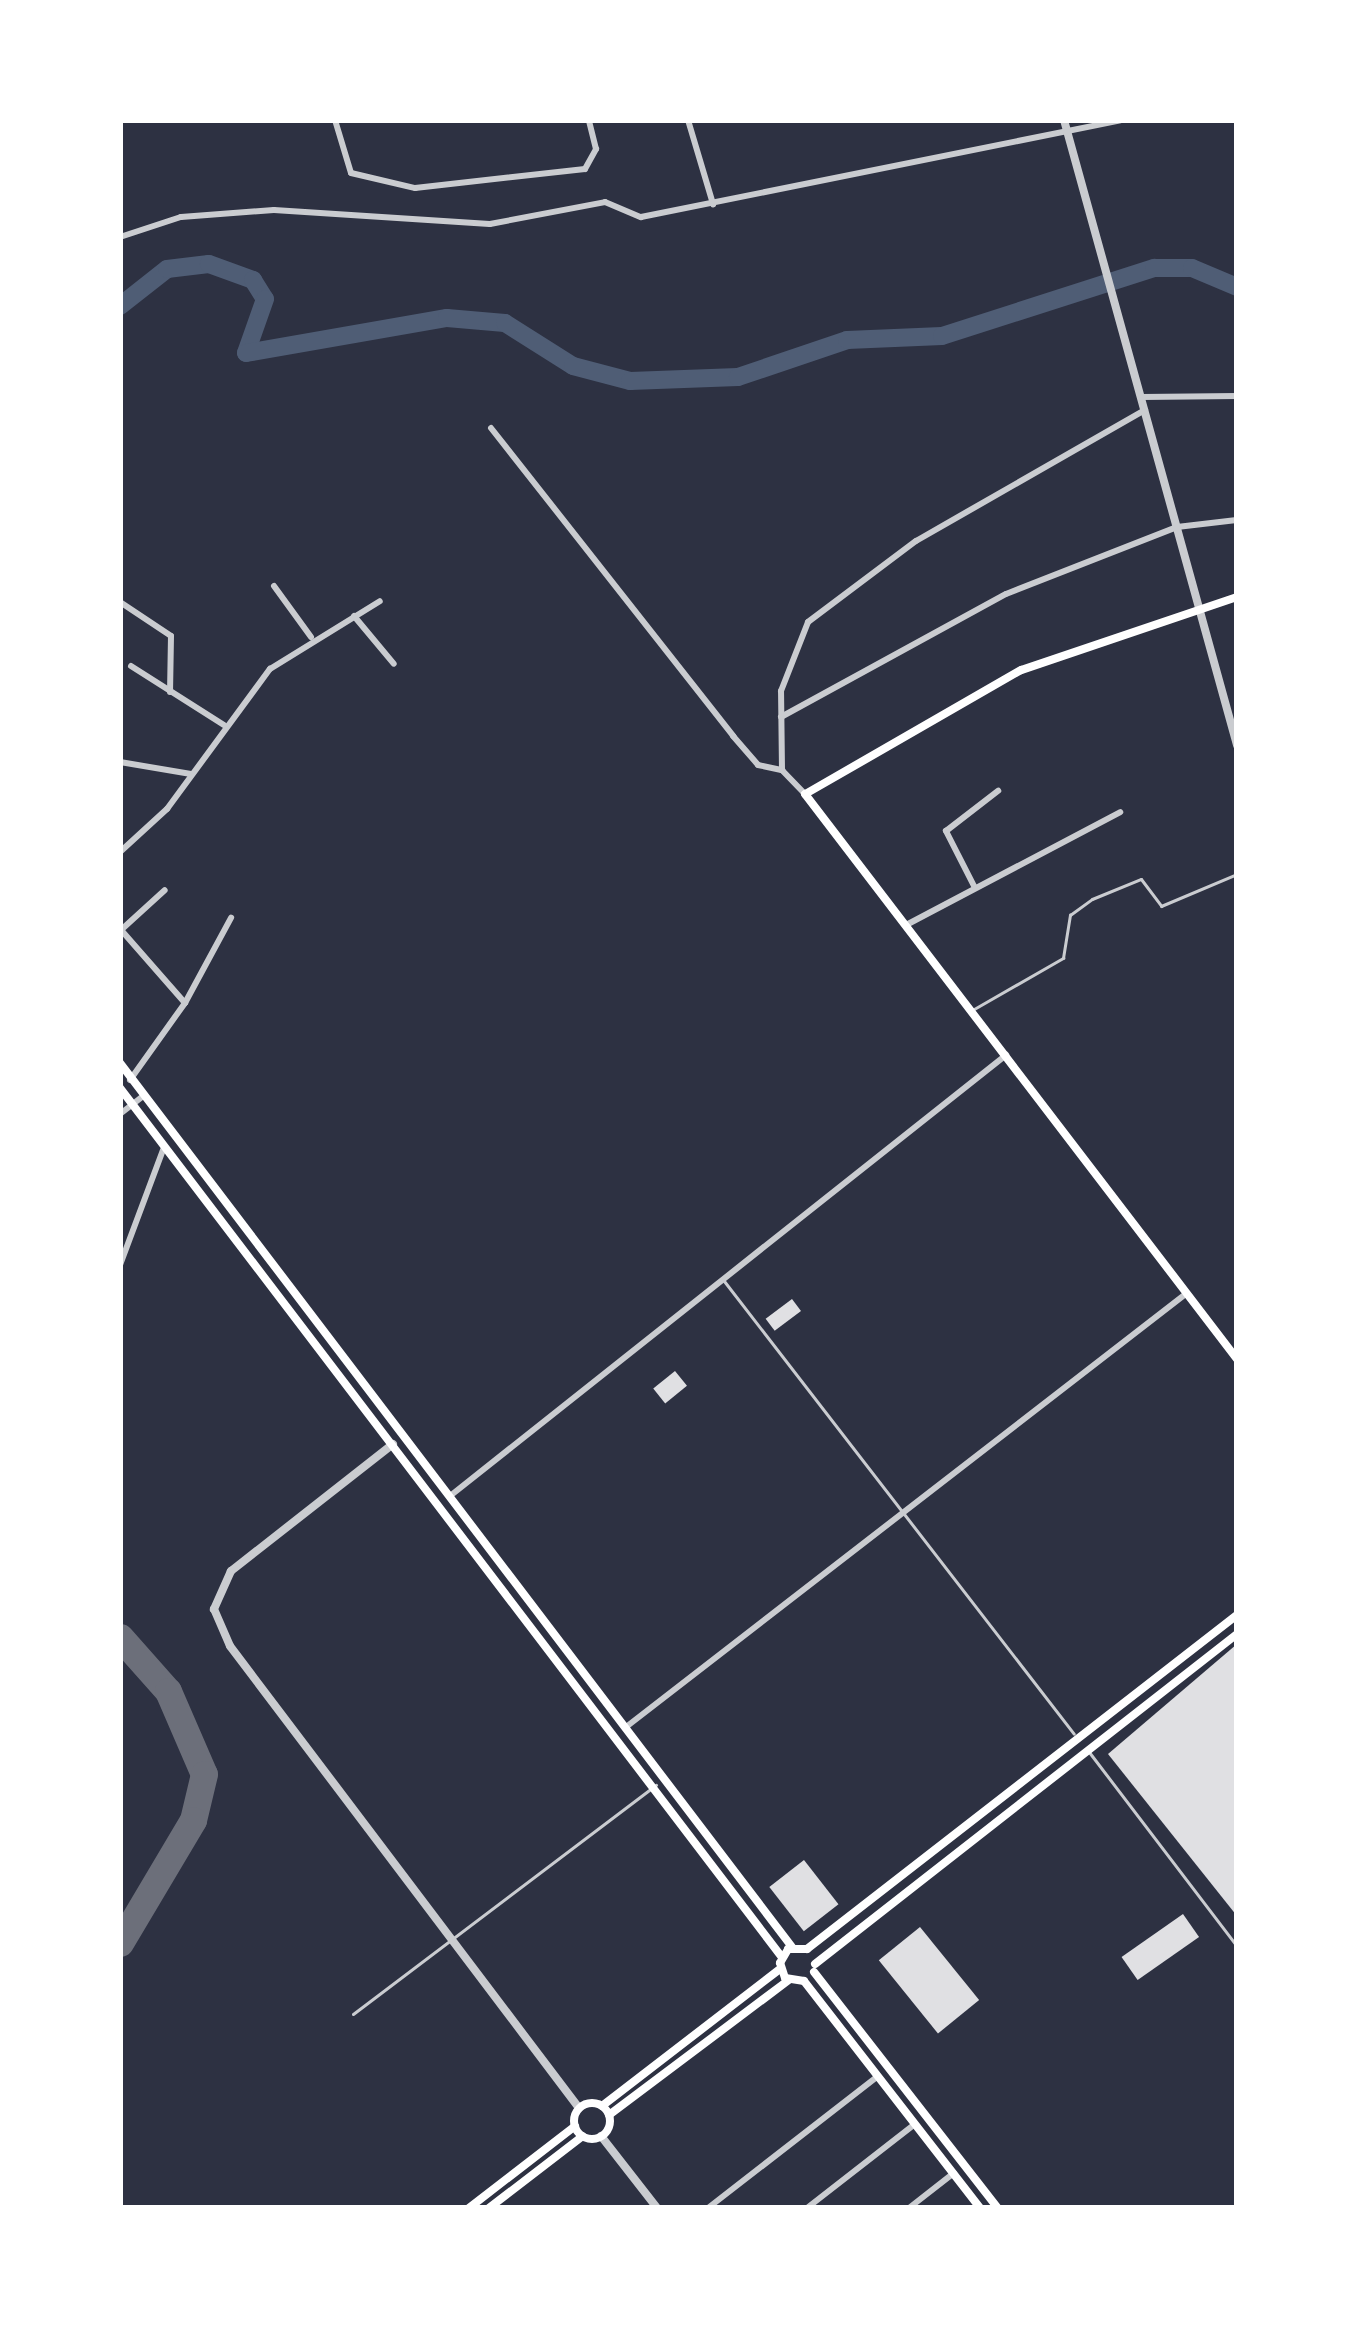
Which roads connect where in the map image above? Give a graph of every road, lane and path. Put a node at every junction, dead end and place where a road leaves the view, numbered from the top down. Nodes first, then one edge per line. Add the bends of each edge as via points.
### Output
1 (334, 120) edge
2 (589, 120) edge
3 (688, 120) edge
4 (1064, 120) edge
5 (1120, 120) edge
6 (1067, 133) junction
7 (713, 204) junction
8 (120, 237) edge
9 (1237, 396) edge
10 (1142, 397) junction
11 (1145, 410) junction
12 (491, 428) dead end
13 (1237, 520) edge
14 (1177, 527) junction
15 (274, 586) dead end
16 (1237, 597) edge
17 (380, 601) dead end
18 (120, 602) edge
19 (1198, 603) junction
20 (354, 615) junction
21 (311, 638) junction
22 (394, 664) dead end
23 (131, 666) dead end
24 (170, 692) junction
25 (781, 717) junction
26 (224, 725) junction
27 (1236, 739) edge
28 (120, 762) edge
29 (782, 770) junction
30 (191, 774) junction
31 (998, 791) dead end
32 (805, 794) junction
33 (1120, 812) dead end
34 (120, 852) edge
35 (1237, 874) edge
36 (975, 887) junction
37 (165, 890) dead end
38 (231, 918) dead end
39 (908, 924) junction
40 (121, 927) edge
41 (185, 1003) junction
42 (973, 1010) junction
43 (1006, 1055) junction
44 (120, 1063) edge
45 (130, 1080) junction
46 (120, 1088) edge
47 (142, 1097) junction
48 (131, 1106) junction
49 (120, 1114) edge
50 (164, 1150) junction
51 (120, 1264) edge
52 (723, 1280) junction
53 (1187, 1293) junction
54 (1237, 1358) edge
55 (393, 1444) junction
56 (450, 1496) junction
57 (903, 1513) junction
58 (1237, 1615) edge
59 (1237, 1634) edge
60 (626, 1727) junction
61 (1076, 1736) junction
62 (1088, 1751) junction
63 (656, 1785) junction
64 (454, 1940) junction
65 (1237, 1946) edge
66 (792, 1947) junction
67 (807, 1949) junction
68 (782, 1956) junction
69 (814, 1968) junction
70 (780, 1970) junction
71 (789, 1980) junction
72 (804, 1981) junction
73 (353, 2014) dead end
74 (878, 2076) junction
75 (602, 2105) junction
76 (579, 2108) junction
77 (609, 2115) junction
78 (915, 2123) junction
79 (575, 2126) junction
80 (583, 2136) junction
81 (602, 2136) junction
82 (954, 2174) junction
83 (469, 2208) edge
84 (488, 2208) edge
85 (657, 2208) edge
86 (708, 2208) edge
87 (807, 2208) edge
88 (909, 2208) edge
89 (980, 2208) edge
90 (998, 2208) edge

1 - 2 street via 350,173 415,188 585,169 596,148
3 - 7 street
4 - 6 street
5 - 6 street
6 - 7 street
6 - 10 street
7 - 8 street via 641,217 605,202 490,224 214,213
9 - 10 street
10 - 11 street
11 - 14 street
11 - 25 street via 831,599 789,652
12 - 29 street via 733,736 758,765
13 - 14 street
14 - 19 street
14 - 25 street via 1006,594
15 - 21 street
16 - 19 main road
17 - 20 street
18 - 24 street via 171,636
19 - 27 street
19 - 32 main road via 1022,670
20 - 21 street
20 - 22 street
21 - 26 street
23 - 24 street
24 - 26 street
25 - 29 street
26 - 30 street
28 - 30 street
29 - 32 street
30 - 34 street
31 - 36 street via 946,831
32 - 39 main road
33 - 36 street
35 - 42 lane via 1161,906 1141,879 1092,899 1070,914 1064,958
36 - 39 street
37 - 40 street
38 - 41 street
39 - 42 main road
40 - 41 street
41 - 45 street
42 - 43 main road
43 - 52 street
43 - 53 main road
44 - 45 main road
45 - 47 main road
46 - 48 main road
47 - 48 street
47 - 56 main road
48 - 49 street
48 - 50 main road
50 - 51 street
50 - 55 main road
52 - 56 street
52 - 57 lane
53 - 54 main road
53 - 57 street
55 - 63 main road
55 - 64 street via 231,1571 214,1609 230,1646
56 - 60 main road
57 - 60 street
57 - 61 lane
58 - 61 main road
59 - 62 main road
60 - 66 main road
61 - 62 main road
61 - 67 main road
62 - 65 lane
62 - 69 main road
63 - 64 lane
63 - 68 main road
64 - 73 lane
64 - 76 street
66 - 67 main road
66 - 68 main road
67 - 69 main road
68 - 70 main road
69 - 72 main road
69 - 90 main road
70 - 71 main road
70 - 75 main road
71 - 72 main road
71 - 77 main road
72 - 74 main road
74 - 78 main road
74 - 86 street
75 - 76 main road
75 - 77 main road
76 - 79 main road
77 - 81 main road
78 - 82 main road
78 - 87 street
79 - 80 main road
79 - 83 main road
80 - 81 main road
80 - 84 main road
81 - 85 street
82 - 88 street
82 - 89 main road

